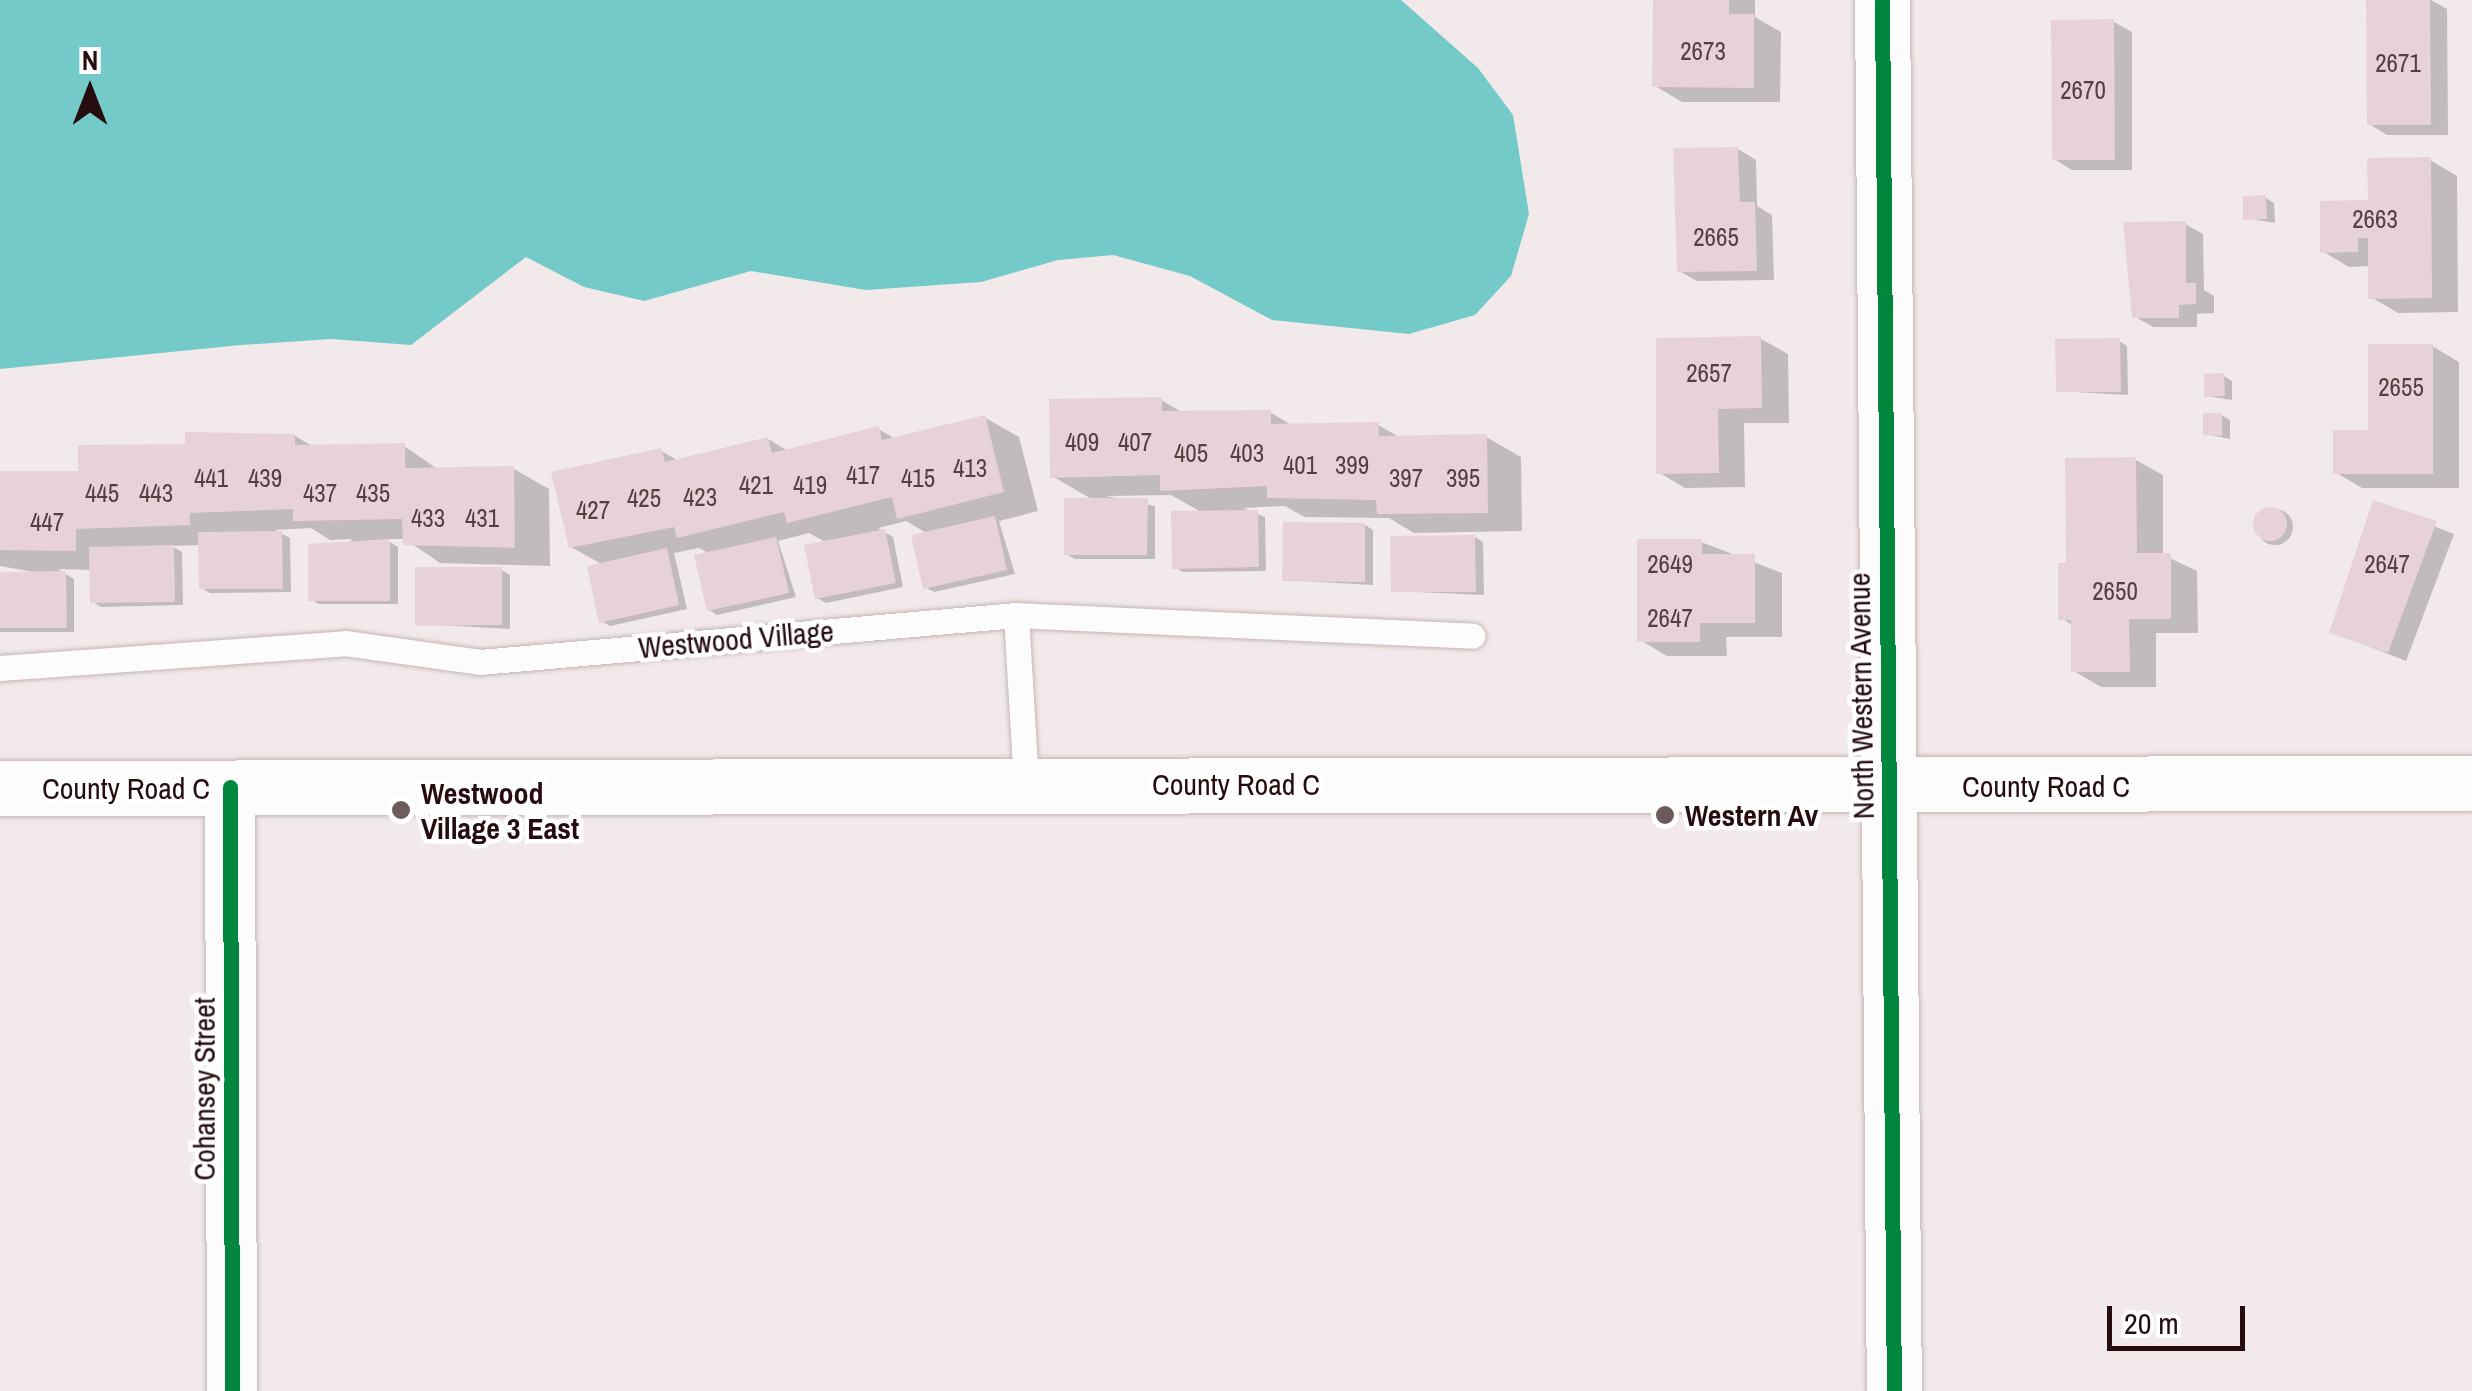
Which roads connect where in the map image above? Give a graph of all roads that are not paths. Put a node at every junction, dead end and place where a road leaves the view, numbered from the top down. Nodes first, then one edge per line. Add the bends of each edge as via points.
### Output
1 (1882, 0) edge
2 (1016, 614) junction
3 (1473, 636) dead end
4 (0, 668) edge
5 (2472, 783) edge
6 (1026, 784) junction
7 (1890, 786) junction
8 (230, 787) junction
9 (0, 788) edge
10 (232, 1391) edge
11 (1894, 1391) edge

1 - 7 main road, North Western Avenue
2 - 3 lane, Westwood Village
2 - 4 lane, Westwood Village via 480,662 345,644
2 - 6 lane
5 - 7 main road, County Road C
6 - 7 main road, County Road C
6 - 8 main road, County Road C
7 - 11 main road, North Western Avenue
8 - 9 main road, County Road C
8 - 10 street, Cohansey Street

